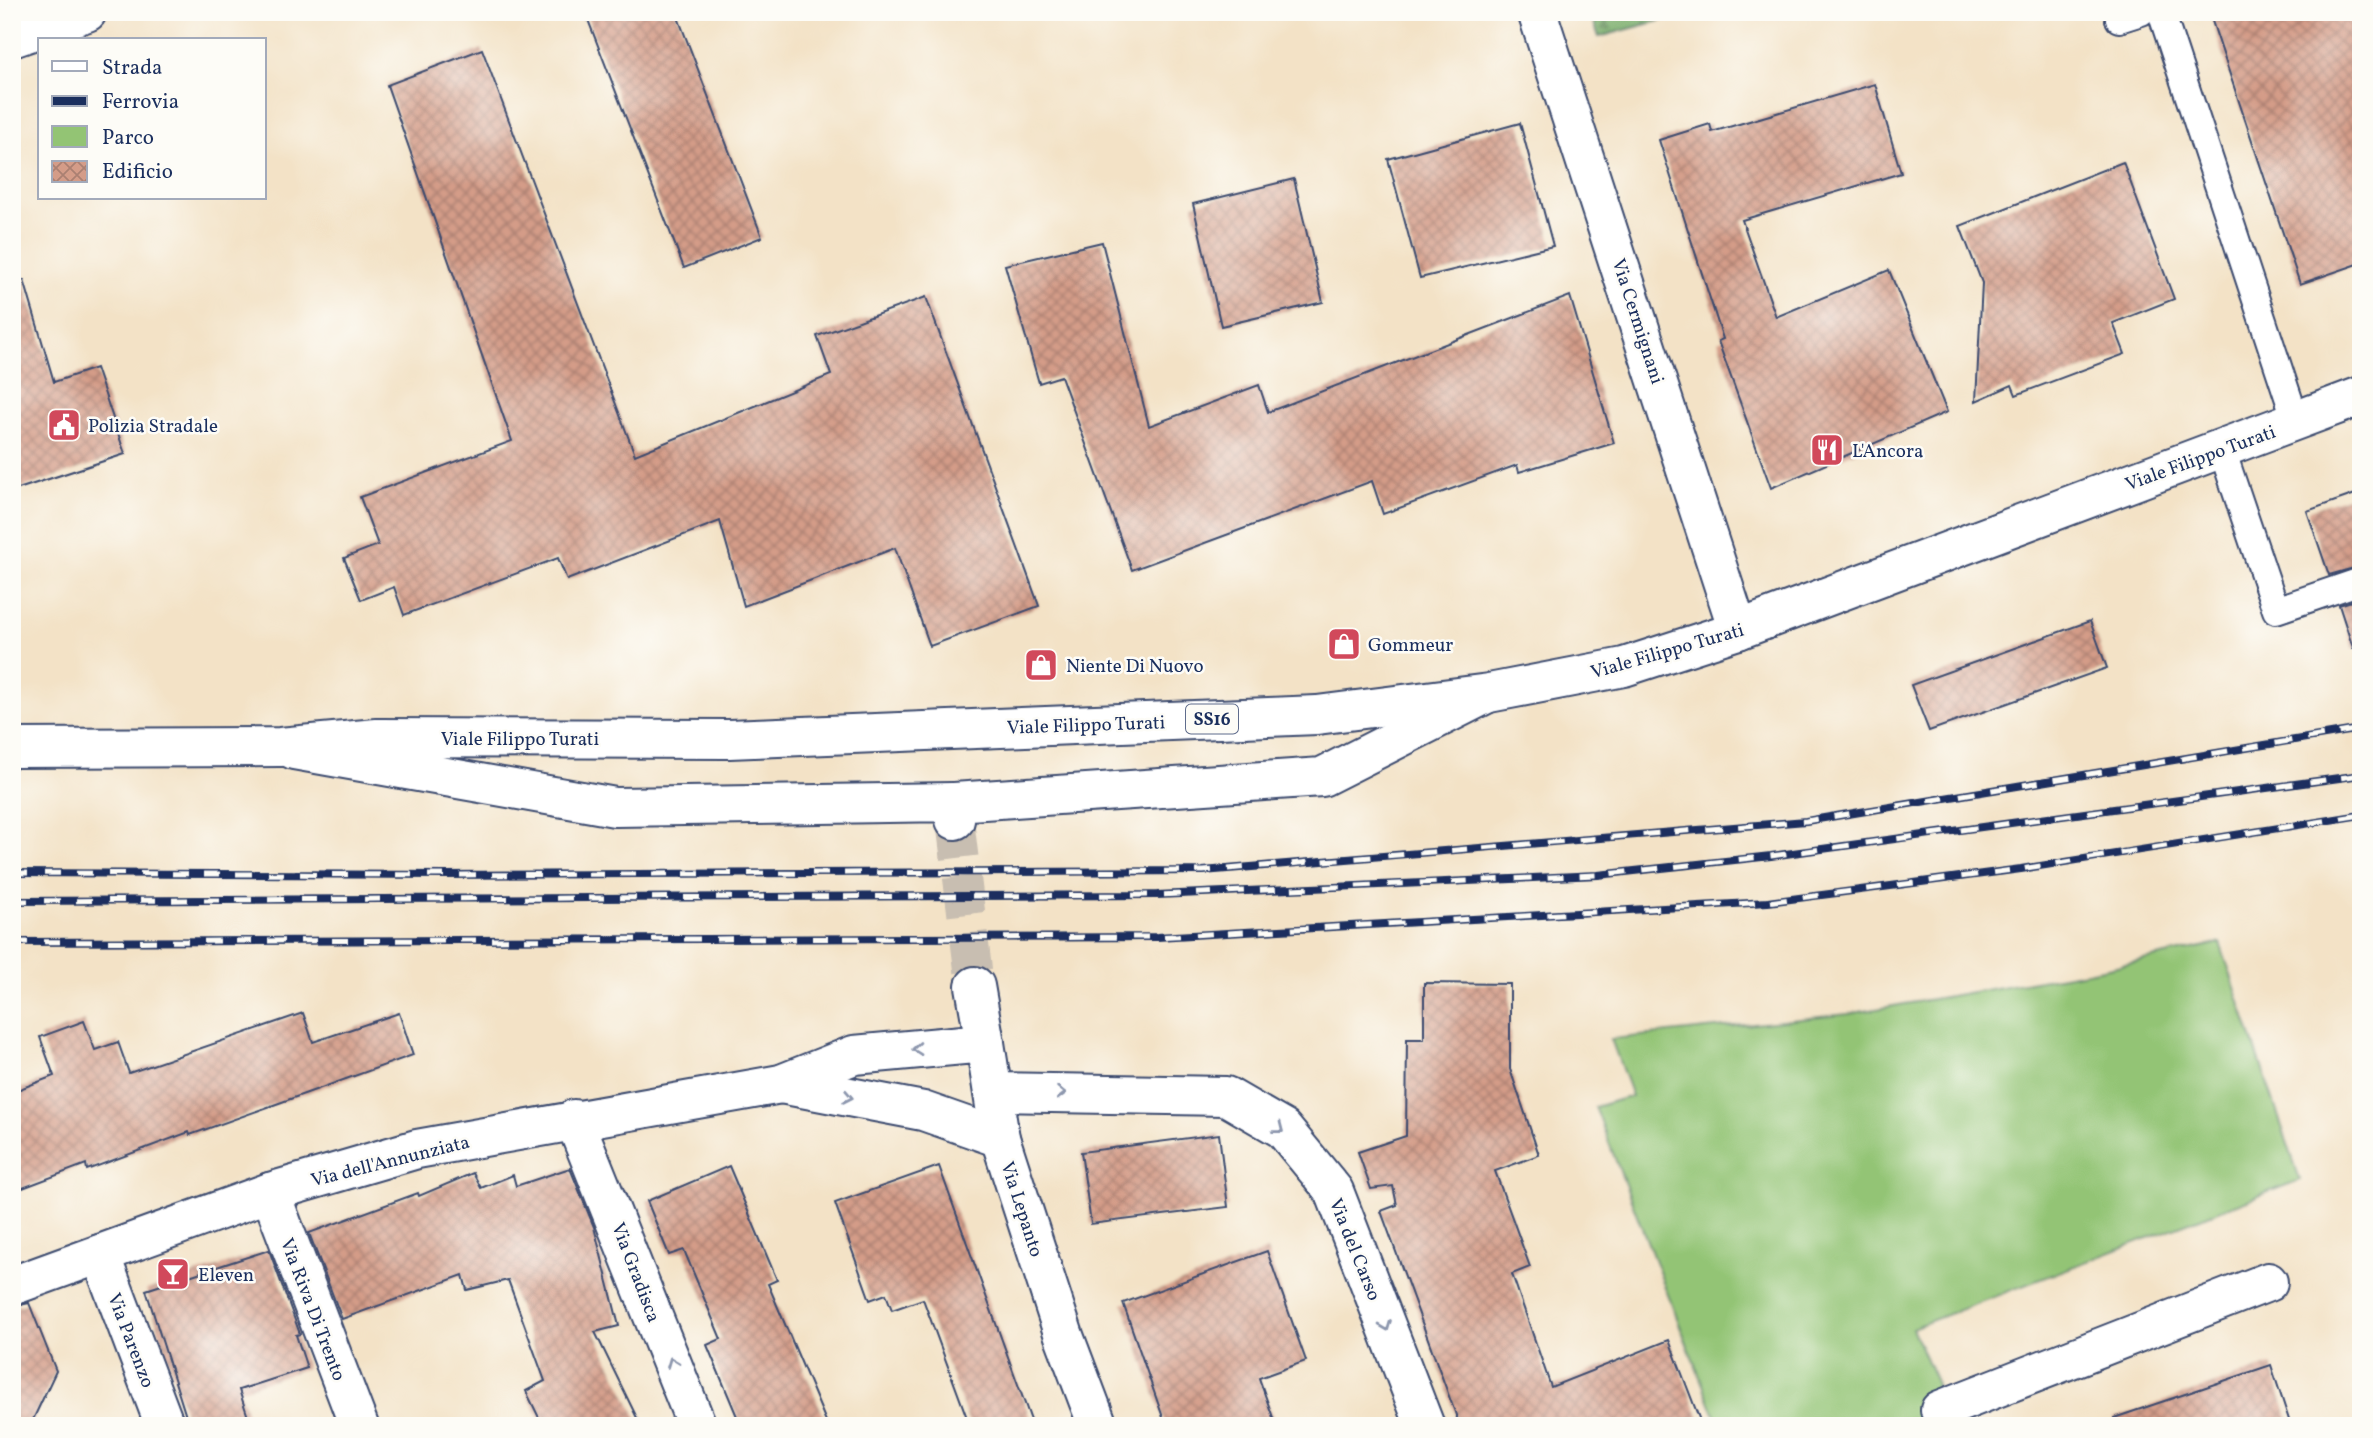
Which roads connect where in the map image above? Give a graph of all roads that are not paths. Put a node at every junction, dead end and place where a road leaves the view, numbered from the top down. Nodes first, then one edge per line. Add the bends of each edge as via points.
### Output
1 (87, 12) edge
2 (1537, 12) edge
3 (2161, 12) edge
4 (14, 37) edge
5 (2361, 396) edge
6 (2296, 421) junction
7 (2221, 447) junction
8 (2361, 581) edge
9 (1738, 630) junction
10 (1489, 693) junction
11 (280, 747) junction
12 (12, 748) edge
13 (975, 986) tunnel mouth
14 (985, 1043) junction
15 (781, 1084) junction
16 (993, 1092) junction
17 (574, 1119) junction
18 (1000, 1138) junction
19 (270, 1192) junction
20 (100, 1254) junction
21 (2268, 1283) dead end
22 (12, 1286) edge
23 (165, 1426) edge
24 (359, 1426) edge
25 (697, 1426) edge
26 (1098, 1426) edge
27 (1425, 1426) edge
28 (1946, 1426) edge

1 - 4 street
2 - 9 street, Via Cermignani
3 - 6 lane
5 - 6 street, Viale Filippo Turati / SS16
6 - 7 street, Viale Filippo Turati / SS16
7 - 8 lane via 2276,610
7 - 9 street, Viale Filippo Turati / SS16
9 - 10 street, Viale Filippo Turati / SS16 via 1624,667
10 - 11 street, Viale Filippo Turati / SS16 via 1317,715 729,739 377,738
10 - 11 street via 1322,776 955,811 615,807
11 - 12 street, Viale Filippo Turati / SS16
13 - 14 street, Via Lepanto
14 -> 15 street, Via dell'Annunziata via 854,1055
14 - 16 street, Via Lepanto
15 - 17 street, Via dell'Annunziata
15 -> 18 street, Via dell'Annunziata via 923,1111
16 - 18 street, Via Lepanto
16 -> 27 street, Via del Carso via 1226,1096 1283,1129 1334,1191
17 - 19 street, Via dell'Annunziata via 417,1149
25 -> 17 street, Via Gradisca
18 - 26 street, Via Lepanto
19 - 20 street, Via dell'Annunziata
19 - 24 street, Via Riva Di Trento
20 - 22 street, Via dell'Annunziata
20 - 23 street, Via Parenzo
21 - 28 street via 1940,1410

